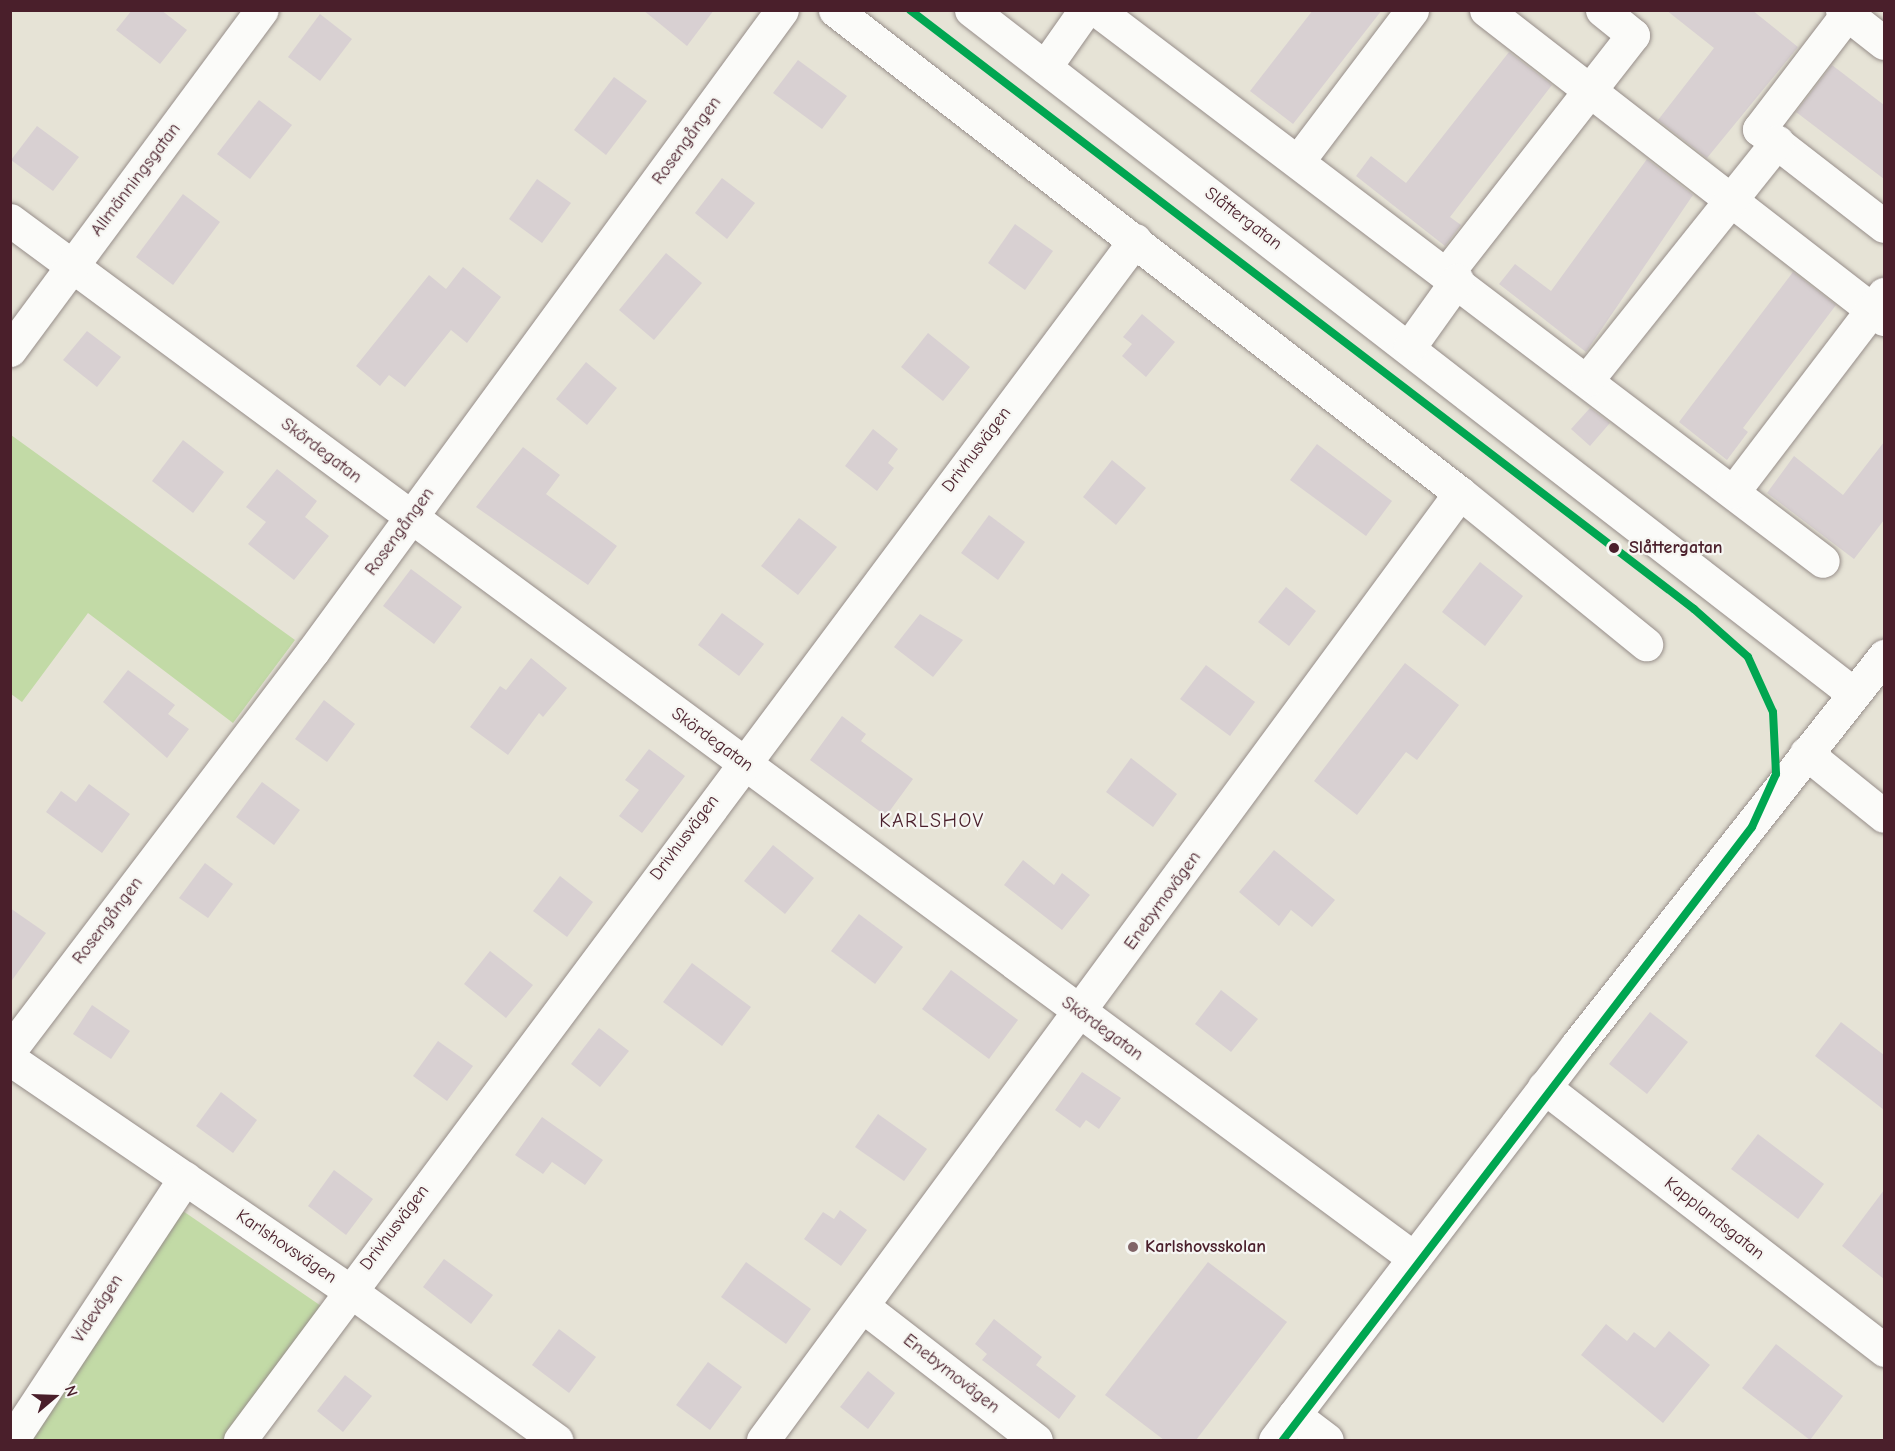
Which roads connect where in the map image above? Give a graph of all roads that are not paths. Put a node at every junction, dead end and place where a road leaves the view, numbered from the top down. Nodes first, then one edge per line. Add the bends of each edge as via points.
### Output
1 (262, 10) edge
2 (782, 10) edge
3 (836, 10) edge
4 (971, 10) edge
5 (1085, 10) edge
6 (1097, 10) edge
7 (1412, 10) edge
8 (1486, 10) edge
9 (1602, 10) edge
10 (1844, 12) edge
11 (1884, 43) edge
12 (1045, 67) junction
13 (1589, 90) junction
14 (1777, 142) junction
15 (1298, 161) junction
16 (1730, 199) junction
17 (10, 220) edge
18 (1884, 226) edge
19 (1135, 240) junction
20 (72, 266) junction
21 (1452, 277) junction
22 (1880, 307) edge
23 (1410, 346) junction
24 (10, 350) edge
25 (1587, 380) junction
26 (1733, 492) junction
27 (1460, 493) junction
28 (410, 518) junction
29 (1823, 561) dead end
30 (1646, 644) dead end
31 (1884, 656) edge
32 (1854, 694) junction
33 (1806, 753) junction
34 (741, 762) junction
35 (1884, 816) edge
36 (1081, 1013) junction
37 (10, 1050) edge
38 (10, 1059) edge
39 (1544, 1087) junction
40 (185, 1178) junction
41 (1414, 1258) junction
42 (349, 1290) junction
43 (865, 1308) junction
44 (1884, 1350) edge
45 (1294, 1415) junction
46 (12, 1440) edge
47 (240, 1440) edge
48 (556, 1440) edge
49 (763, 1440) edge
50 (1036, 1440) edge
51 (1275, 1440) edge
52 (1327, 1440) edge

1 - 20 street, Allmänningsgatan
2 - 28 street, Rosengången
3 - 19 street
4 - 12 street, Slåttergatan
5 - 12 street
6 - 15 street
7 - 15 street
8 - 13 street
9 - 13 street via 1633,35
10 - 11 street
10 - 14 street via 1759,129
12 - 23 street, Slåttergatan
13 - 16 street
13 - 21 street
14 - 16 street
14 - 18 street
15 - 21 street
16 - 22 street
16 - 25 street
17 - 20 street, Skördegatan
19 - 27 street
19 - 34 street, Drivhusvägen
20 - 24 street, Allmänningsgatan
20 - 28 street, Skördegatan
21 - 23 street
21 - 25 street
22 - 26 street
23 - 32 street, Slåttergatan
25 - 26 street
26 - 29 street
27 - 30 street
27 - 36 street, Enebymovägen
28 - 34 street, Skördegatan
28 - 37 street, Rosengången
31 - 32 street
32 - 33 street
33 - 35 street
33 - 39 street
34 - 36 street, Skördegatan
34 - 42 street, Drivhusvägen
36 - 41 street, Skördegatan
36 - 43 street, Enebymovägen
38 - 40 street, Karlshovsvägen
39 - 41 street
39 - 44 street, Kapplandsgatan
40 - 42 street, Karlshovsvägen
40 - 46 street, Videvägen
41 - 45 street
42 - 47 street, Drivhusvägen
42 - 48 street, Karlshovsvägen
43 - 49 street, Enebymovägen
43 - 50 street, Enebymovägen
45 - 51 street
45 - 52 street

